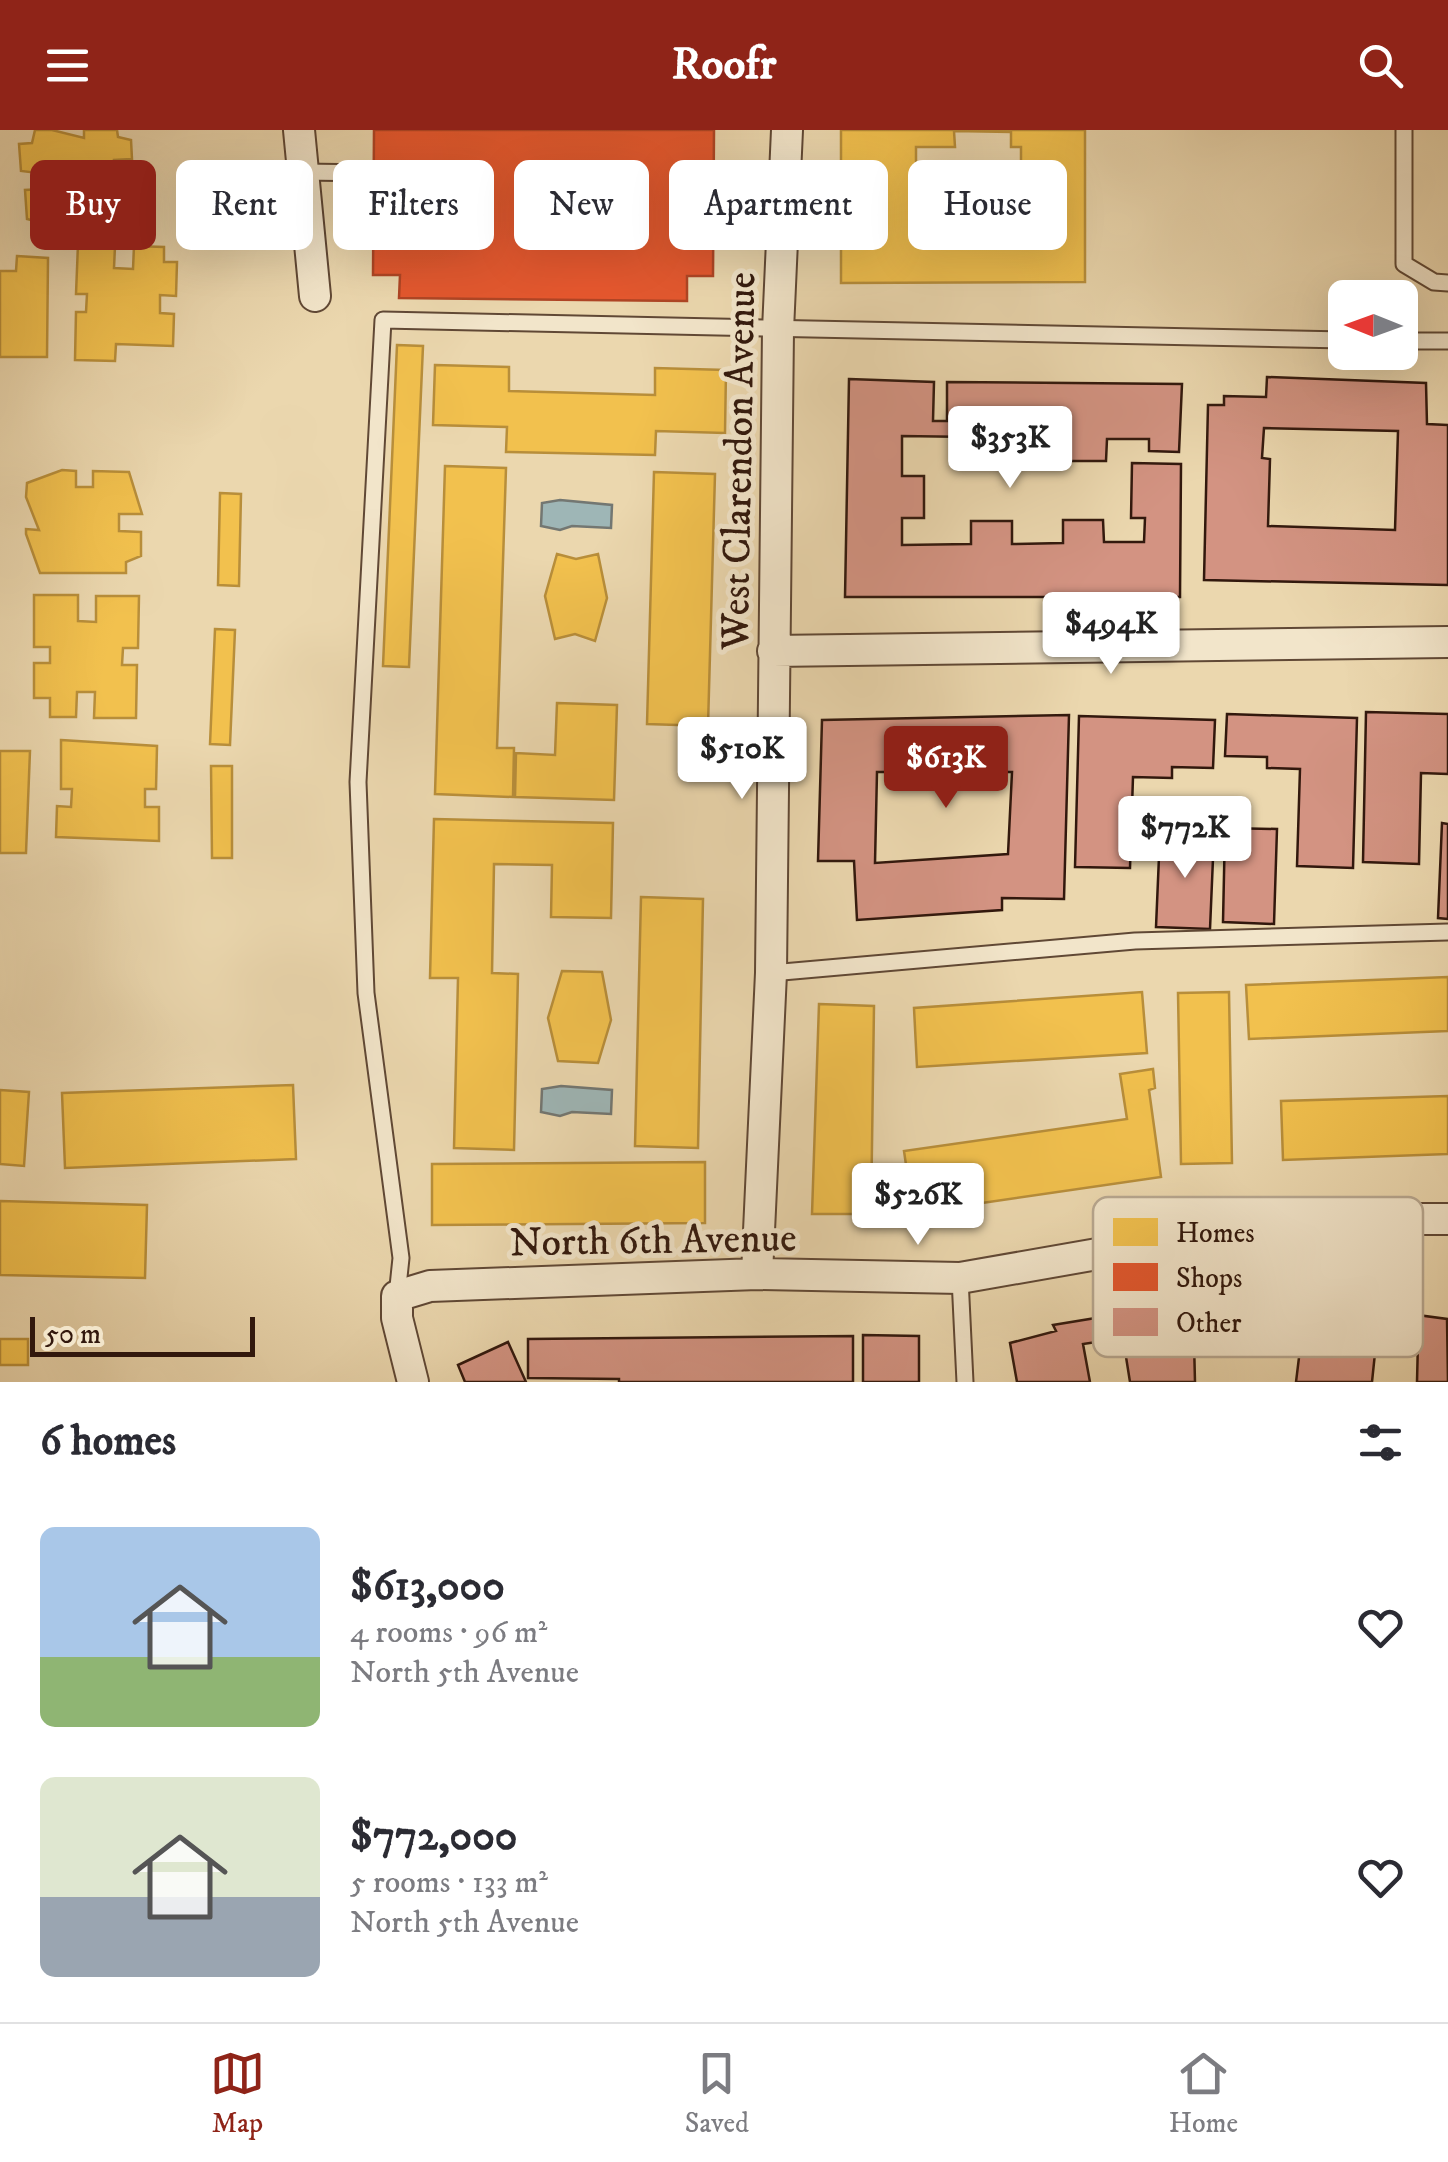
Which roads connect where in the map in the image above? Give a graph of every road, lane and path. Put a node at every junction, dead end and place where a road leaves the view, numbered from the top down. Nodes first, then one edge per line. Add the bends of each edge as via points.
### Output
1 (299, 130) edge
2 (788, 130) edge
3 (1404, 130) edge
4 (302, 160) edge
5 (787, 160) edge
6 (311, 250) edge
7 (782, 250) edge
8 (1448, 283) edge
9 (315, 296) dead end
10 (778, 330) junction
11 (1328, 340) edge
12 (1418, 340) edge
13 (1448, 341) edge
14 (1448, 642) edge
15 (773, 651) junction
16 (1448, 932) edge
17 (770, 972) junction
18 (1423, 1219) edge
19 (1448, 1219) edge
20 (1093, 1255) edge
21 (757, 1274) junction
22 (960, 1278) junction
23 (397, 1296) junction
24 (412, 1382) edge
25 (965, 1382) edge

1 - 4 street
2 - 5 street, West Clarendon Avenue
3 - 8 lane via 1404,264
6 - 9 street
7 - 10 street, West Clarendon Avenue
10 - 11 lane
10 - 15 street, West Clarendon Avenue
10 - 23 lane via 383,320 358,782 366,992 400,1258
12 - 13 lane
14 - 15 street
15 - 17 street, West Clarendon Avenue
16 - 17 lane via 1135,941
17 - 21 street, West Clarendon Avenue
18 - 19 street, North 6th Avenue
20 - 22 street, North 6th Avenue
21 - 22 street, North 6th Avenue
21 - 23 street, North 6th Avenue via 449,1284
22 - 25 lane
23 - 24 street

